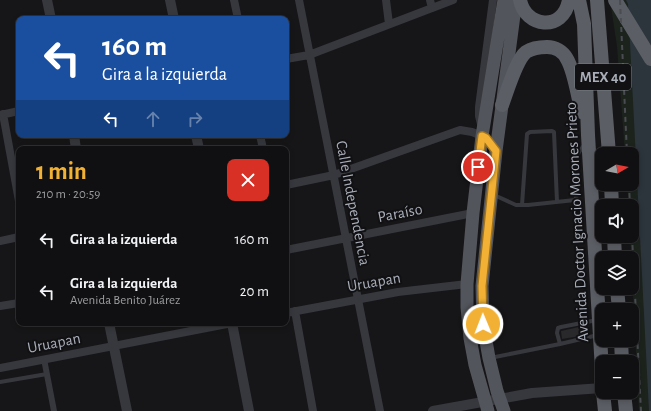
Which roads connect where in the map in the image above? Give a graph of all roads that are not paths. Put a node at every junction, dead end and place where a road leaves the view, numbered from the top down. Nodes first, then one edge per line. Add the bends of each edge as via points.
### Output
1 (47, 0) edge
2 (170, 0) edge
3 (234, 0) edge
4 (299, 0) edge
5 (386, 0) edge
6 (453, 0) edge
7 (493, 0) edge
8 (504, 0) edge
9 (516, 0) edge
10 (520, 0) edge
11 (569, 0) edge
12 (579, 0) edge
13 (597, 0) edge
14 (615, 0) edge
15 (431, 4) edge
16 (50, 16) edge
17 (173, 16) edge
18 (237, 16) edge
19 (389, 24) junction
20 (309, 55) junction
21 (289, 58) edge
22 (651, 58) edge
23 (502, 105) junction
24 (16, 112) edge
25 (2, 114) edge
26 (482, 132) junction
27 (588, 137) junction
28 (608, 147) edge
29 (496, 151) junction
30 (334, 175) junction
31 (289, 184) edge
32 (16, 186) edge
33 (492, 194) junction
34 (558, 202) junction
35 (522, 205) junction
36 (473, 213) junction
37 (16, 238) edge
38 (346, 238) junction
39 (0, 241) edge
40 (289, 249) edge
41 (466, 284) junction
42 (358, 299) junction
43 (16, 303) edge
44 (598, 303) edge
45 (0, 306) edge
46 (295, 311) junction
47 (289, 312) edge
48 (595, 321) edge
49 (110, 326) edge
50 (216, 326) edge
51 (233, 326) edge
52 (595, 336) edge
53 (560, 344) junction
54 (114, 345) junction
55 (489, 358) junction
56 (44, 359) junction
57 (0, 368) edge
58 (47, 374) junction
59 (0, 382) edge
60 (595, 388) edge
61 (500, 398) junction
62 (604, 399) edge
63 (625, 399) edge
64 (487, 406) edge
65 (54, 411) edge
66 (127, 411) edge
67 (249, 411) edge
68 (313, 411) edge
69 (380, 411) edge
70 (433, 411) edge
71 (504, 411) edge
72 (605, 411) edge
73 (626, 411) edge

1 - 16 street
2 - 17 street
3 - 18 street
4 - 20 street, Calle Independencia
5 - 19 street
6 - 15 street
7 - 26 street via 479,107
8 - 26 main road
9 - 23 main road
10 - 11 highway via 528,15 537,21 549,22 562,16 568,8
12 - 27 highway, Avenida Doctor Ignacio Morones Prieto / MEX 40 via 584,24
13 - 28 highway, MEX 40
14 - 22 highway
15 - 19 street
19 - 20 street
20 - 21 street
20 - 30 street, Calle Independencia
23 - 27 highway via 516,67 526,53 532,49 551,47 563,53 567,59
23 - 29 main road
24 - 25 street
25 - 32 street
26 - 29 main road
26 - 30 street via 460,130
26 - 36 main road
27 - 34 lane via 576,156 578,195 575,200
27 - 44 highway, Avenida Doctor Ignacio Morones Prieto / MEX 40
29 - 33 main road
30 - 31 street
30 - 38 street, Calle Independencia
33 - 35 lane via 516,205
33 - 55 main road via 482,286 483,324
34 - 35 lane
34 - 35 lane via 554,132 530,132 527,134
36 - 38 street, Paraíso
36 - 41 main road
37 - 39 street
38 - 40 street, Paraíso
38 - 42 street, Calle Independencia
41 - 42 street, Uruapan
41 - 64 main road via 470,338
42 - 46 street, Uruapan
42 - 69 street, Calle Independencia
43 - 45 street
46 - 47 street, Uruapan
46 - 68 street
48 - 53 lane via 558,328
49 - 54 street
50 - 54 street, Uruapan
51 - 67 street
52 - 53 lane
53 - 55 lane
54 - 56 street, Uruapan
54 - 66 street
55 - 61 main road
56 - 57 street, Uruapan
56 - 58 street
58 - 59 lane
58 - 65 street
60 - 61 street
61 - 64 street
61 - 71 main road
62 - 72 highway
63 - 73 highway
64 - 70 street

